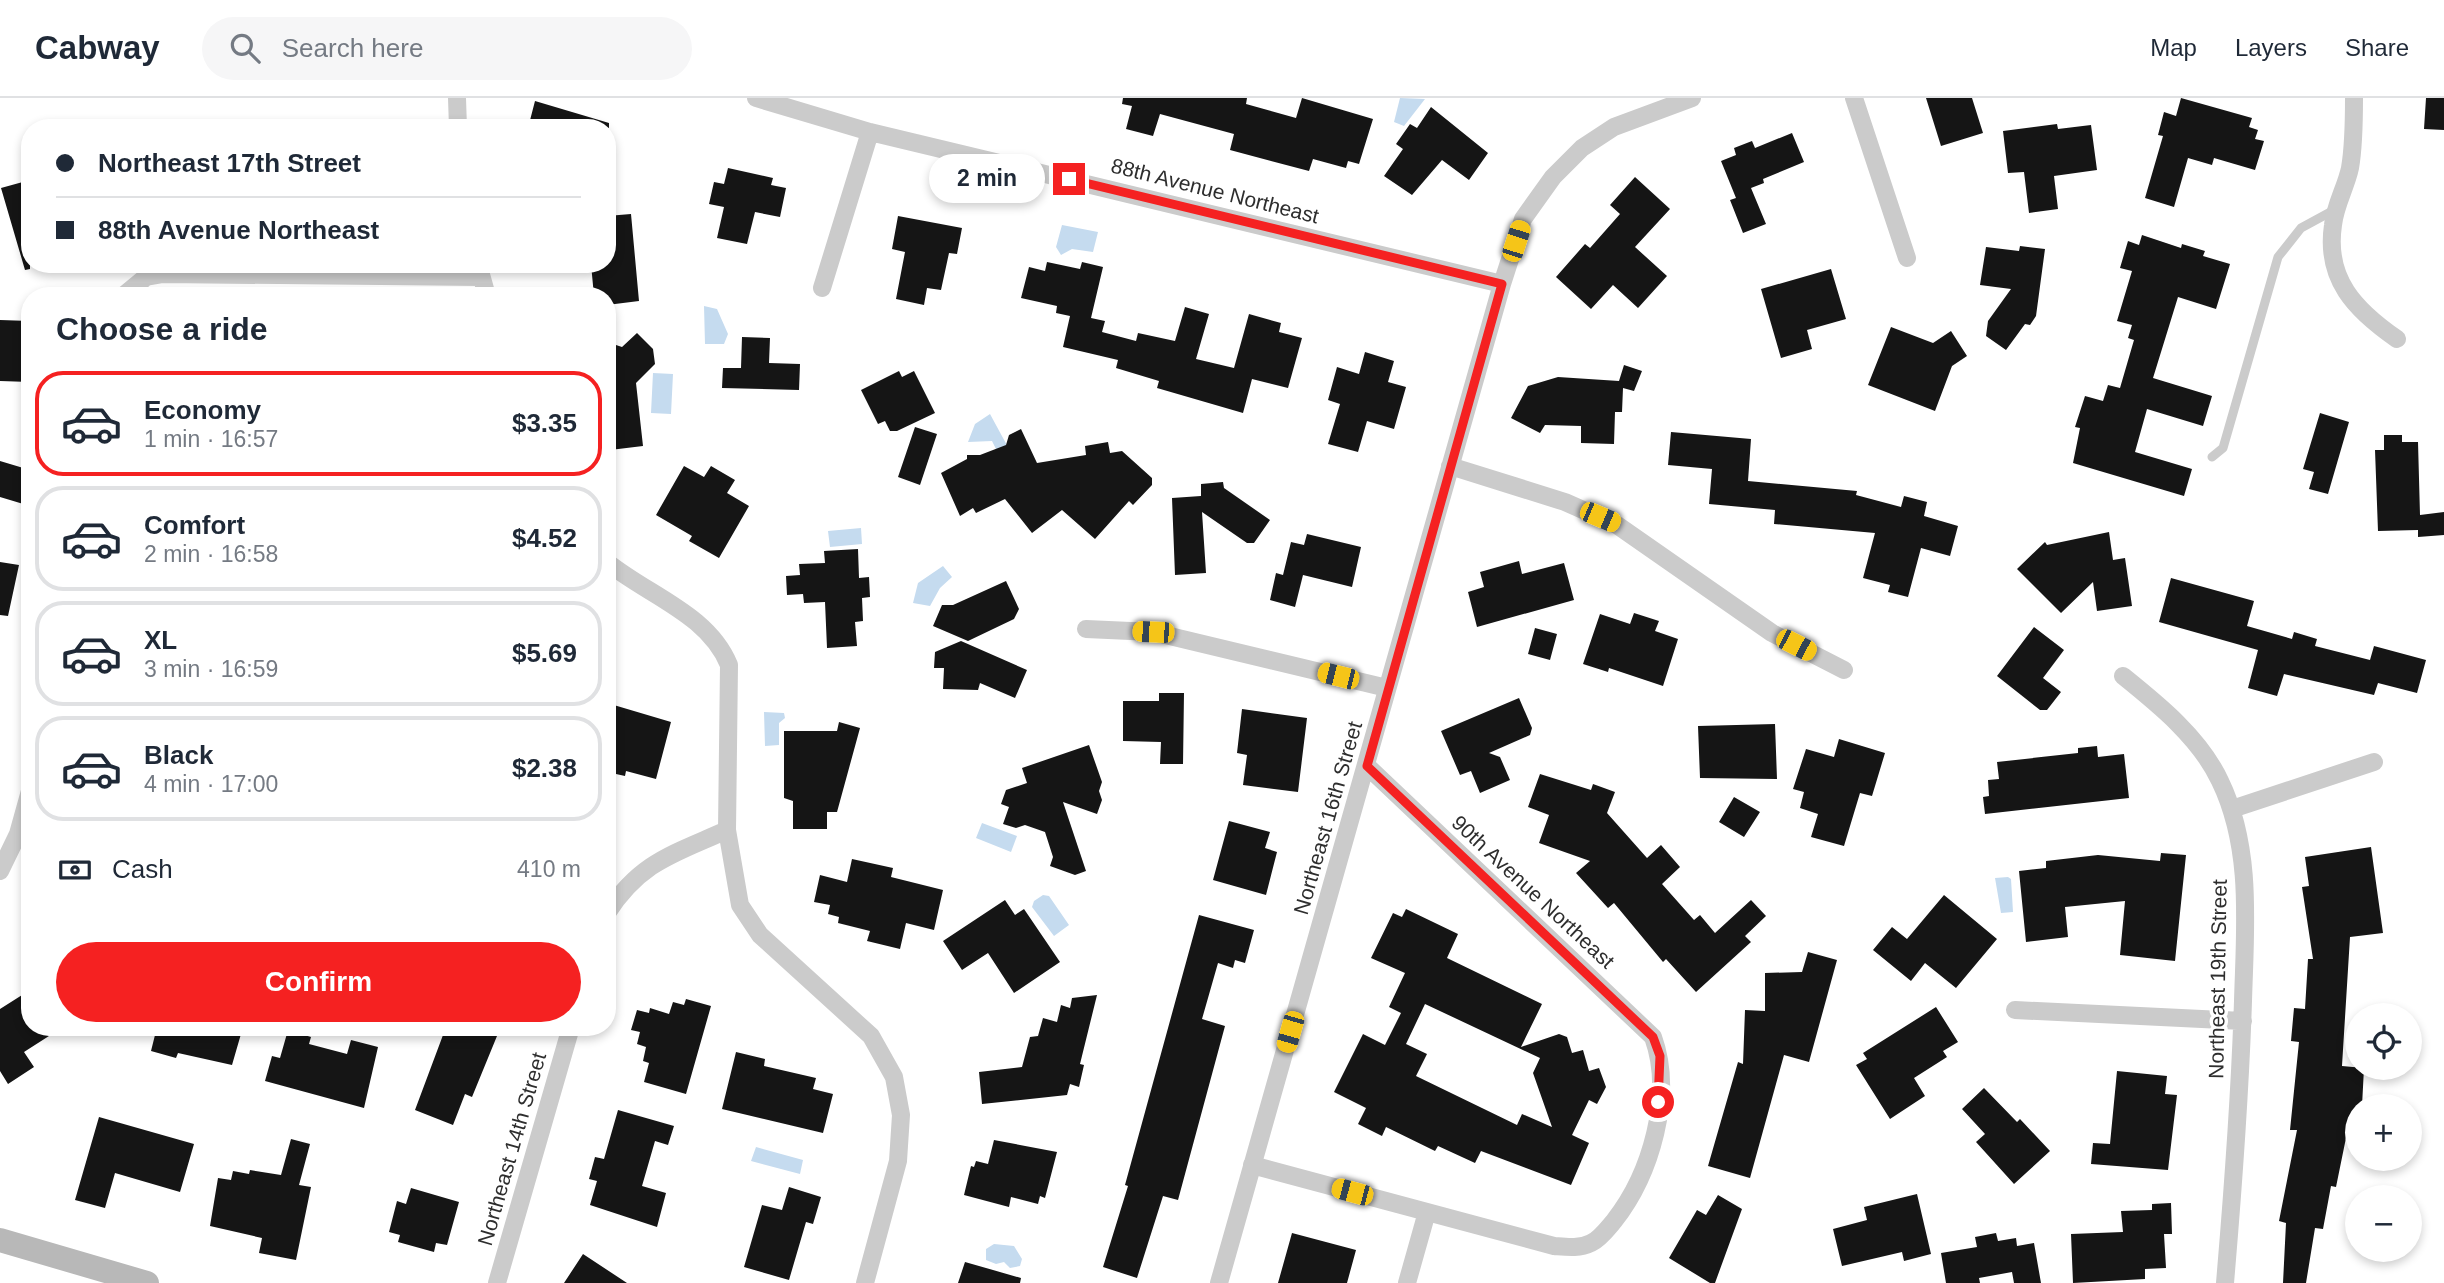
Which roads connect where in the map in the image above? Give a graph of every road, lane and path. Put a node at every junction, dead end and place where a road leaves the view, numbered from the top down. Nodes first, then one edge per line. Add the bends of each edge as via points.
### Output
1 (457, 98) edge
2 (757, 98) edge
3 (1692, 98) edge
4 (1854, 98) edge
5 (2354, 98) edge
6 (458, 119) edge
7 (870, 132) junction
8 (2338, 208) junction
9 (1907, 258) dead end
10 (269, 273) edge
11 (1502, 284) junction
12 (134, 287) edge
13 (822, 288) dead end
14 (2397, 338) dead end
15 (2212, 457) dead end
16 (1450, 466) junction
17 (616, 569) edge
18 (1086, 629) dead end
19 (1844, 670) dead end
20 (2123, 676) dead end
21 (1387, 688) junction
22 (2374, 762) dead end
23 (1367, 766) junction
24 (2232, 809) junction
25 (727, 830) junction
26 (21, 840) edge
27 (0, 871) edge
28 (616, 900) edge
29 (2015, 1010) dead end
30 (2243, 1021) junction
31 (568, 1036) edge
32 (1252, 1165) junction
33 (1427, 1212) junction
34 (0, 1241) edge
35 (147, 1283) edge
36 (497, 1283) edge
37 (865, 1283) edge
38 (1219, 1283) edge
39 (1407, 1283) edge
40 (2225, 1283) edge

1 - 6 street
2 - 7 street, 88th Avenue Northeast
3 - 11 street, Northeast 16th Street via 1614,127 1582,148 1553,177 1523,219
4 - 9 street
5 - 8 street via 2350,170
7 - 11 street, 88th Avenue Northeast
7 - 13 street
8 - 14 street via 2332,259 2349,299
8 - 15 lane via 2301,228 2278,257 2223,448
10 - 12 street via 163,274 146,277
11 - 16 street, Northeast 16th Street
16 - 19 street via 1564,502 1617,525 1772,633
16 - 21 street, Northeast 16th Street
17 - 25 street via 701,624 720,644 729,665
18 - 21 street via 1153,632
20 - 24 street, Northeast 19th Street via 2165,710 2196,745 2219,778
21 - 23 street, Northeast 16th Street
22 - 24 street
23 - 32 street, Northeast 16th Street
23 - 33 street, 90th Avenue Northeast via 1653,1037 1660,1056 1654,1143 1630,1200 1592,1243 1574,1248 1554,1246
24 - 30 street, Northeast 19th Street via 2246,891
25 - 28 street via 658,861 625,886
25 - 37 street via 740,905 746,915 760,934 871,1036 894,1077 901,1115 898,1161
26 - 27 street
29 - 30 street
30 - 40 street, Northeast 19th Street
31 - 36 street, Northeast 14th Street
32 - 33 street
32 - 38 street, Northeast 16th Street
33 - 39 street
34 - 35 main road

